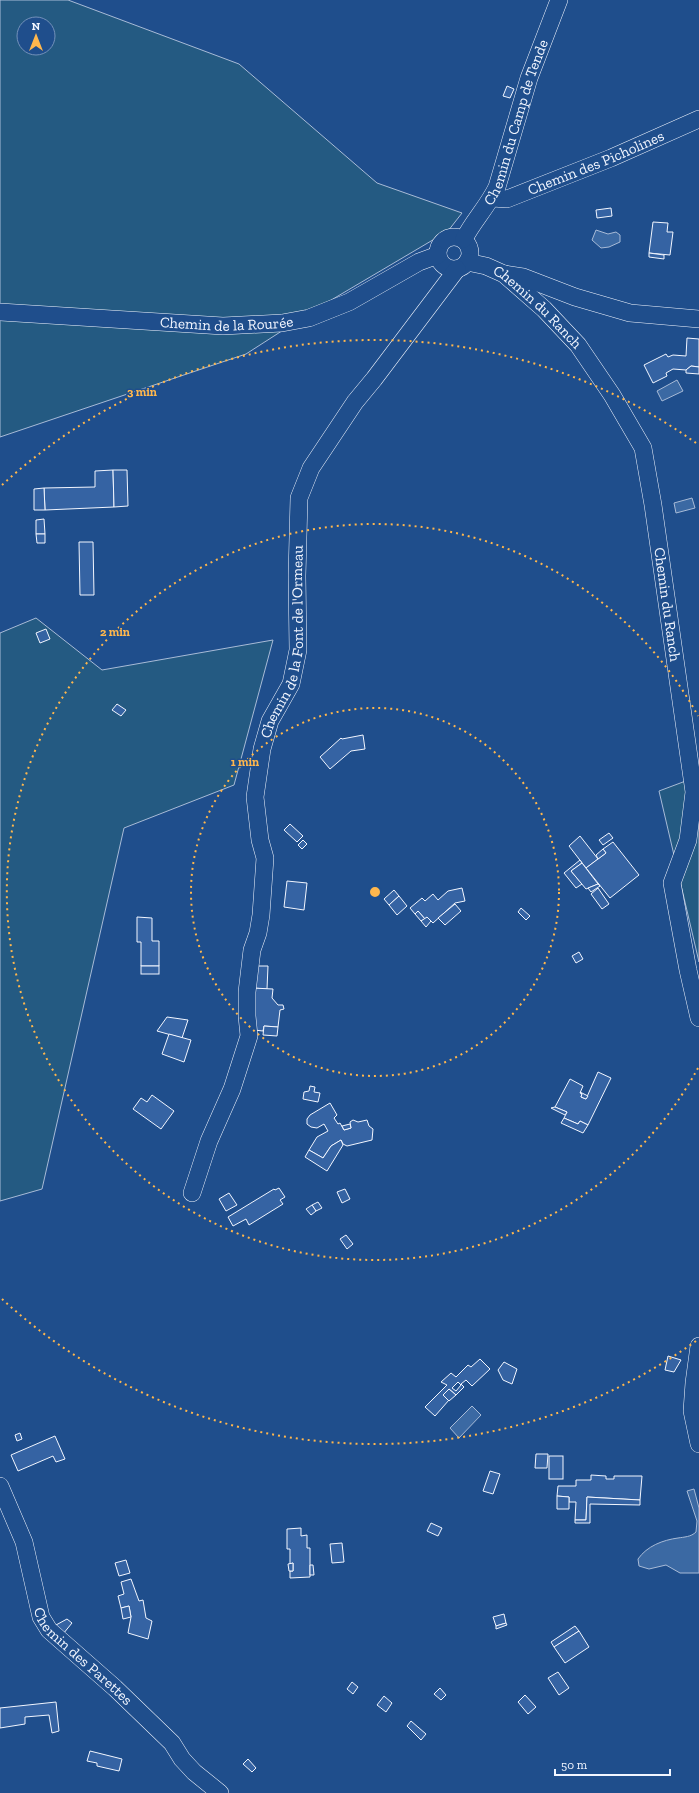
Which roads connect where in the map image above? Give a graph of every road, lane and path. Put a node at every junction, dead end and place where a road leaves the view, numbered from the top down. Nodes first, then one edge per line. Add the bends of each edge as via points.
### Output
1 (559, 0) edge
2 (699, 119) edge
3 (492, 198) junction
4 (464, 239) junction
5 (438, 255) junction
6 (462, 265) junction
7 (504, 274) junction
8 (0, 312) edge
9 (699, 319) edge
10 (699, 1018) edge
11 (192, 1193) dead end
12 (699, 1346) edge
13 (699, 1444) edge
14 (0, 1486) edge
15 (220, 1793) edge

1 - 3 street, Chemin du Camp de Tende via 529,78
2 - 3 street, Chemin des Picholines via 611,158 507,199
3 - 4 street, Chemin du Camp de Tende
4 - 5 street via 452,236 446,239 441,243
4 - 6 street via 470,250
5 - 6 street via 445,266
5 - 8 street, Chemin de la Rourée via 419,262 349,302 309,318 282,323 224,326
6 - 7 street, Chemin du Ranch via 486,266
6 - 11 street, Chemin de la Font de l'Ormeau via 355,402 311,468 299,498 298,650 291,684 270,721 262,749 255,797 260,840 265,858 261,915 252,950 247,992 246,1016 250,1036 232,1089 209,1141
7 - 9 street via 523,277 576,297 630,313
7 - 10 street, Chemin du Ranch via 544,309 578,345 612,395 643,448 694,792 688,840 672,883
12 - 13 street via 692,1410
14 - 15 street, Chemin des Parettes via 24,1542 41,1617 49,1630 121,1694 172,1743 194,1772

